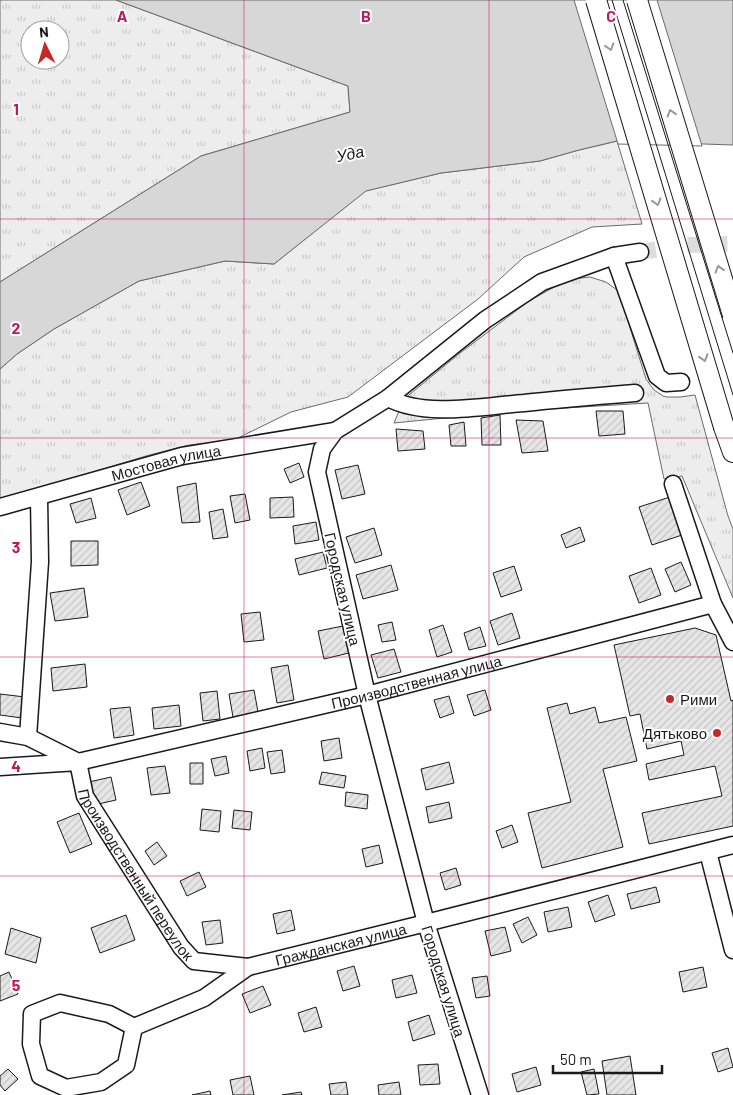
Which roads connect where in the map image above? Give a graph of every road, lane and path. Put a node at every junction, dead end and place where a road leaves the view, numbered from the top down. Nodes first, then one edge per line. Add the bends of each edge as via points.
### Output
1 (596, 0) edge
2 (637, 0) edge
3 (640, 252) tunnel mouth
4 (614, 256) junction
5 (733, 315) edge
6 (681, 382) dead end
7 (635, 393) dead end
8 (388, 398) junction
9 (335, 431) junction
10 (733, 452) edge
11 (673, 484) dead end
12 (39, 497) junction
13 (0, 507) edge
14 (713, 604) junction
15 (733, 642) edge
16 (367, 695) junction
17 (0, 732) edge
18 (28, 737) junction
19 (78, 762) junction
20 (0, 767) edge
21 (733, 845) edge
22 (708, 852) junction
23 (426, 924) junction
24 (733, 950) edge
25 (248, 967) junction
26 (134, 1026) junction
27 (480, 1095) edge

1 -> 10 main road, bridge
5 -> 2 main road, bridge
3 - 4 street, Городская улица
4 - 6 street via 657,376 666,383
4 - 8 street, Городская улица via 542,282 485,320
7 - 8 street via 425,409 399,404
8 - 9 street, Городская улица
9 - 12 street, Мостовая улица via 182,456
9 - 16 street, Городская улица via 322,449 316,472
11 - 14 street
12 - 13 street, Мостовая улица
12 - 18 street via 40,562
14 - 15 street
14 - 16 street, Производственная улица
16 - 19 street, Производственная улица
16 - 23 street, Городская улица
17 - 18 street
18 - 19 street
19 - 20 street, Производственная улица
19 - 25 street, Производственный переулок via 85,796 181,947 194,960
21 - 22 street, Гражданская улица
22 - 23 street, Гражданская улица
22 - 24 street
23 - 25 street, Гражданская улица
23 - 27 street, Городская улица
25 - 26 street, Гражданская улица via 204,998
26 - 26 street via 126,1065 101,1082 66,1088 40,1076 30,1044 32,1014 60,1003 109,1014

